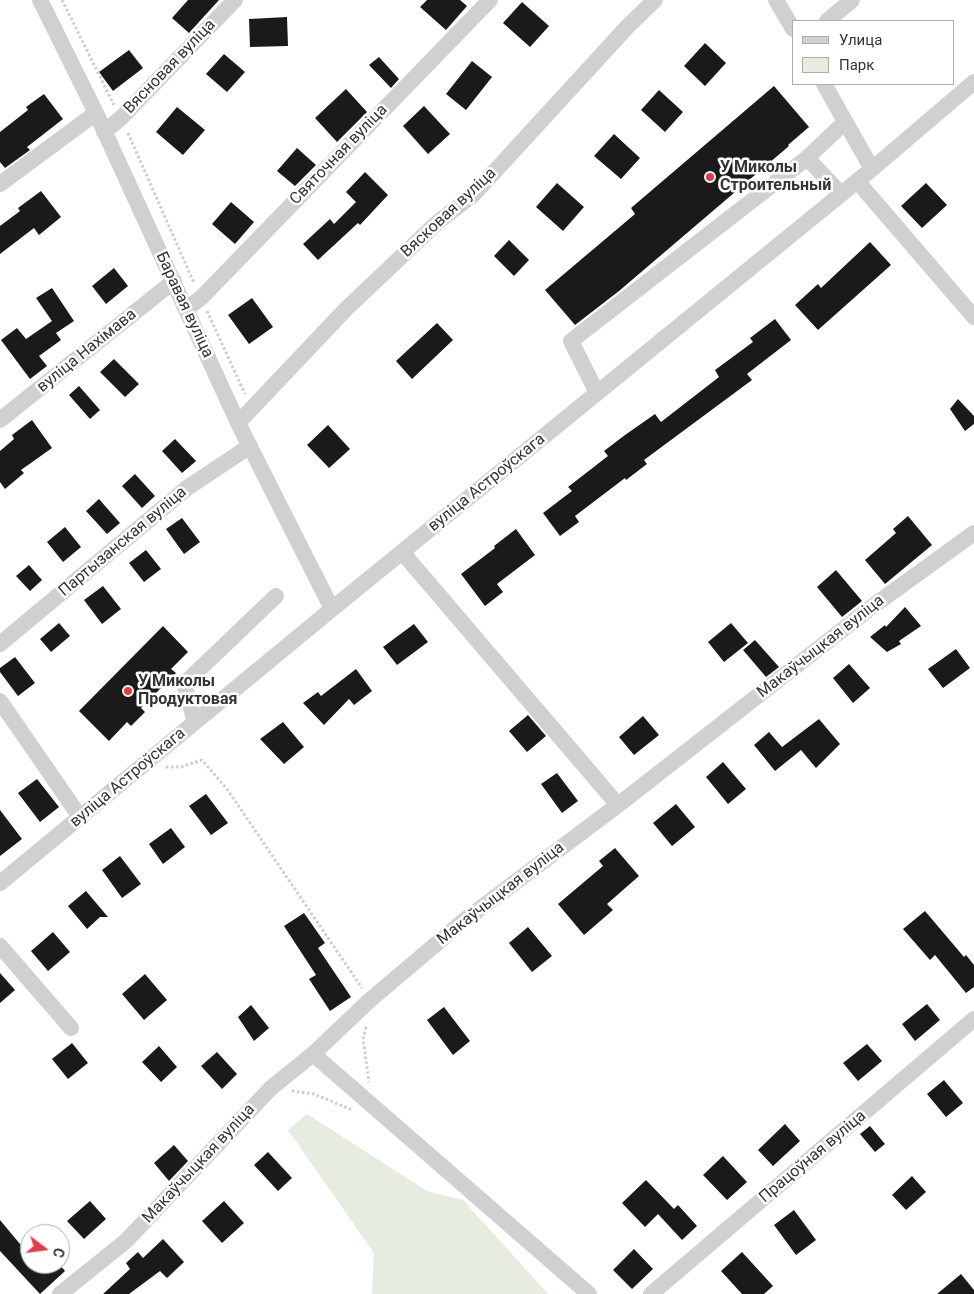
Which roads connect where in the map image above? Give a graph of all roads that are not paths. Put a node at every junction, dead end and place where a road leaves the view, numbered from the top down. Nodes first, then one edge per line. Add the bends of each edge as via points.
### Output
1 (40, 0) edge
2 (235, 0) edge
3 (490, 0) edge
4 (655, 0) edge
5 (776, 0) edge
6 (852, 0) edge
7 (828, 20) edge
8 (792, 27) edge
9 (974, 82) edge
10 (825, 85) edge
11 (96, 113) junction
12 (846, 122) junction
13 (104, 132) junction
14 (807, 158) junction
15 (872, 169) junction
16 (857, 181) junction
17 (0, 184) edge
18 (841, 194) junction
19 (174, 281) junction
20 (186, 309) junction
21 (974, 317) edge
22 (597, 393) junction
23 (0, 420) edge
24 (238, 423) junction
25 (250, 446) junction
26 (974, 533) edge
27 (402, 552) junction
28 (276, 596) dead end
29 (332, 609) junction
30 (0, 644) edge
31 (0, 701) edge
32 (195, 722) junction
33 (618, 805) junction
34 (80, 817) junction
35 (0, 883) edge
36 (0, 946) edge
37 (974, 1019) edge
38 (71, 1028) dead end
39 (313, 1054) junction
40 (60, 1294) edge
41 (589, 1294) edge
42 (651, 1294) edge

1 - 11 street, Баравая вуліца
2 - 13 street, Вясновая вуліца
3 - 20 street, Святочная вуліца
4 - 24 street, Вясковая вуліца via 473,195 439,221 346,310
5 - 8 street
6 - 7 street
9 - 15 street, вуліца Астроўскага
10 - 12 street
11 - 13 street, Баравая вуліца
11 - 17 street
12 - 14 street
12 - 15 street
13 - 19 street, Баравая вуліца
14 - 18 street
14 - 22 street via 571,341
15 - 16 street, вуліца Астроўскага
16 - 18 street, вуліца Астроўскага
16 - 21 street
18 - 22 street, вуліца Астроўскага
19 - 20 street, Баравая вуліца
19 - 23 street, вуліца Нахімава
20 - 24 street, Баравая вуліца
22 - 27 street, вуліца Астроўскага
24 - 25 street, Баравая вуліца
25 - 29 street, Баравая вуліца
25 - 30 street, Партызанская вуліца via 187,488
26 - 33 street, Макаўчыцкая вуліца via 869,609
27 - 29 street, вуліца Астроўскага
27 - 33 street
28 - 32 street via 184,684
29 - 32 street, вуліца Астроўскага
31 - 34 street
32 - 34 street, вуліца Астроўскага
33 - 39 street, Макаўчыцкая вуліца via 461,923 370,1000
34 - 35 street, вуліца Астроўскага
36 - 38 street
37 - 42 street, Працоўная вуліца
39 - 40 street, Макаўчыцкая вуліца via 271,1088 126,1241
39 - 41 street

